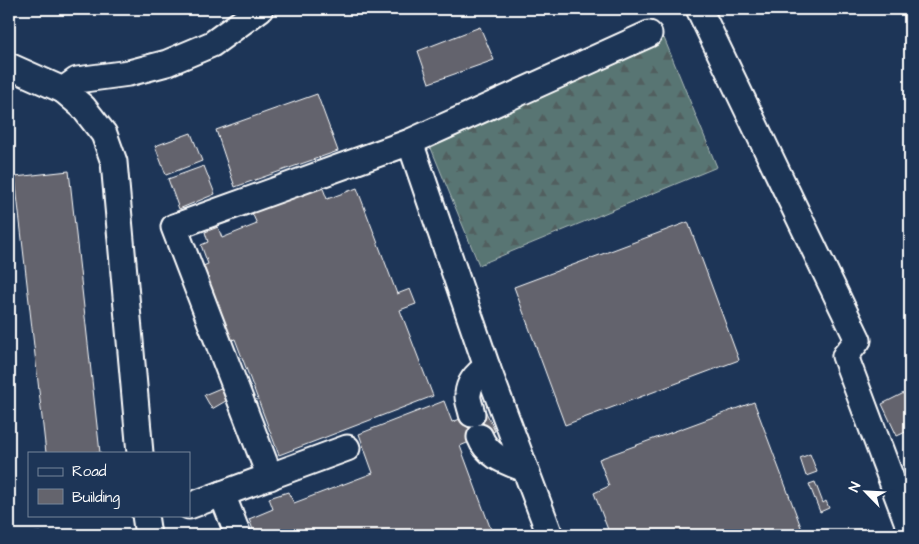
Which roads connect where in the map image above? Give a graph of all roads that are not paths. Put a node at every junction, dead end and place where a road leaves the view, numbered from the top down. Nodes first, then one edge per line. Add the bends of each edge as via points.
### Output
1 (260, 9) edge
2 (700, 9) edge
3 (649, 34) dead end
4 (9, 66) edge
5 (62, 90) junction
6 (410, 142) junction
7 (487, 368) junction
8 (472, 414) dead end
9 (480, 438) dead end
10 (347, 448) dead end
11 (140, 452) edge
12 (525, 469) junction
13 (270, 476) junction
14 (222, 494) junction
15 (190, 506) edge
16 (145, 516) edge
17 (910, 529) edge
18 (148, 535) edge
19 (238, 535) edge
20 (550, 535) edge

1 - 5 street via 212,44 167,63 129,73 78,80
2 - 17 street via 858,340 846,356
3 - 6 street
4 - 5 street
5 - 11 street via 83,107 104,134 114,162
6 - 7 street
6 - 13 street via 174,227
7 - 8 street via 472,382 468,394
7 - 12 street
9 - 12 street via 492,455
10 - 13 street
12 - 20 street
13 - 14 street
14 - 15 street
14 - 19 street
16 - 18 street

